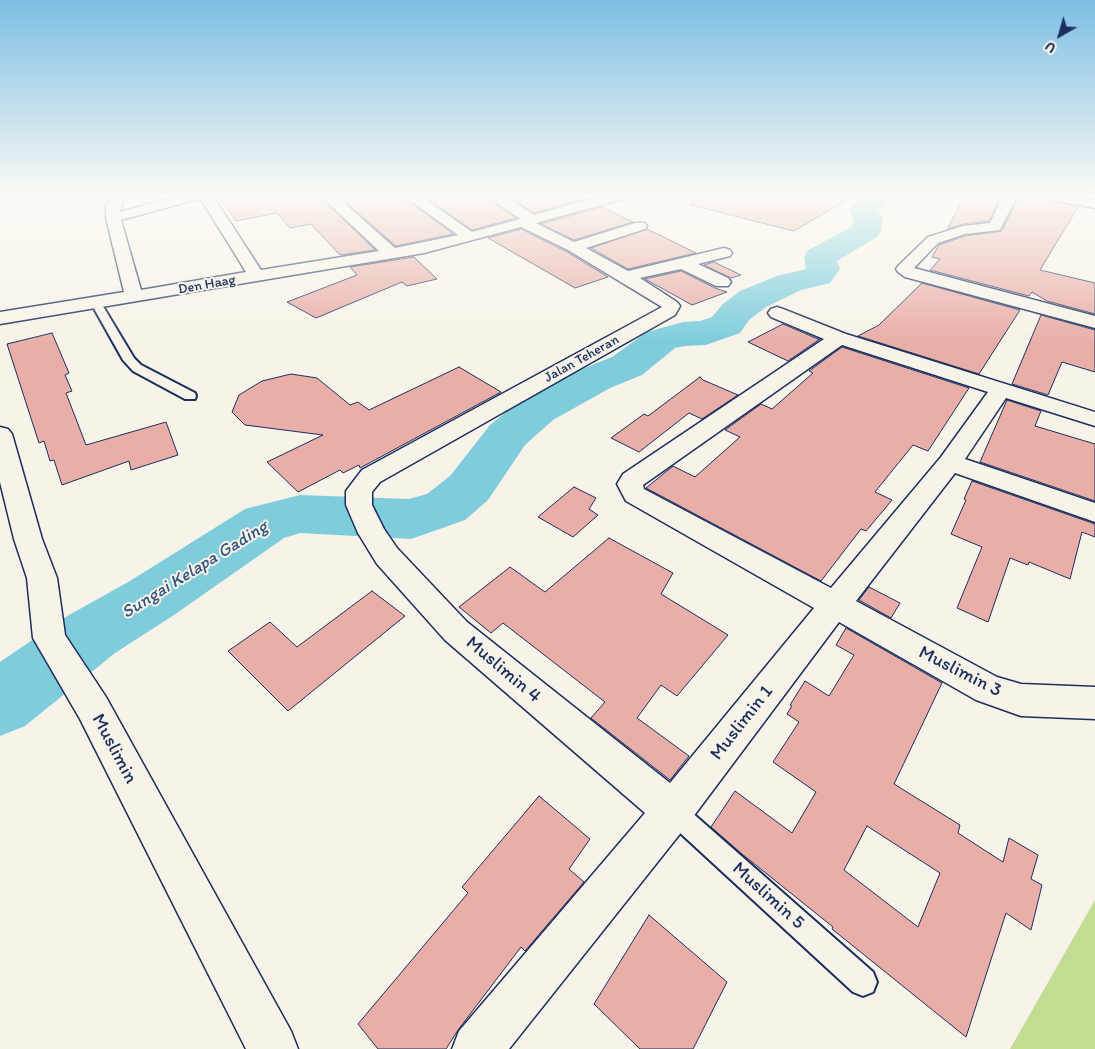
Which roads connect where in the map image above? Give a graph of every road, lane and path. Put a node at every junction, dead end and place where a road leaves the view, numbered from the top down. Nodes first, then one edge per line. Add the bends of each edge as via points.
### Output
1 (120, 245) edge
2 (237, 245) edge
3 (382, 245) edge
4 (431, 245) edge
5 (569, 245) edge
6 (580, 245) edge
7 (928, 245) edge
8 (573, 247) junction
9 (391, 253) junction
10 (724, 253) dead end
11 (682, 263) junction
12 (257, 276) junction
13 (626, 277) junction
14 (722, 282) dead end
15 (134, 297) junction
16 (96, 303) junction
17 (777, 313) dead end
18 (0, 318) edge
19 (1095, 322) edge
20 (839, 338) junction
21 (1000, 390) junction
22 (190, 396) dead end
23 (1095, 419) edge
24 (0, 434) edge
25 (950, 463) junction
26 (9, 502) edge
27 (1095, 513) edge
28 (366, 519) joint
29 (835, 605) junction
30 (1095, 703) edge
31 (674, 810) junction
32 (863, 982) dead end
33 (273, 1049) edge
34 (477, 1049) edge

1 - 15 street
2 - 12 street
3 - 9 street
4 - 9 street, Den Haag
5 - 8 street, Jalan Teheran
6 - 8 street
7 - 19 street via 904,269
8 - 13 street, Jalan Teheran
9 - 12 street, Den Haag
10 - 11 street
11 - 13 street
11 - 14 street
12 - 15 street, Den Haag
13 - 28 street, Jalan Teheran via 667,302 671,306 669,311 371,476 359,491
15 - 16 street, Den Haag
16 - 18 street, Den Haag
16 - 22 lane via 137,368
17 - 20 street
20 - 21 street
20 - 29 street, Muslimin 3 via 630,484 635,495
21 - 23 street
21 - 25 street, Muslimin 1
24 - 26 street, Muslimin
25 - 27 street
25 - 29 street, Muslimin 1
26 - 33 street, Muslimin via 28,539 42,578 49,638 93,708
28 - 31 street, Muslimin 4 via 387,556 456,631
29 - 30 street, Muslimin 3 via 974,682 1010,697
29 - 31 street, Muslimin 1
31 - 32 lane, Muslimin 5
31 - 34 street, Muslimin 1

